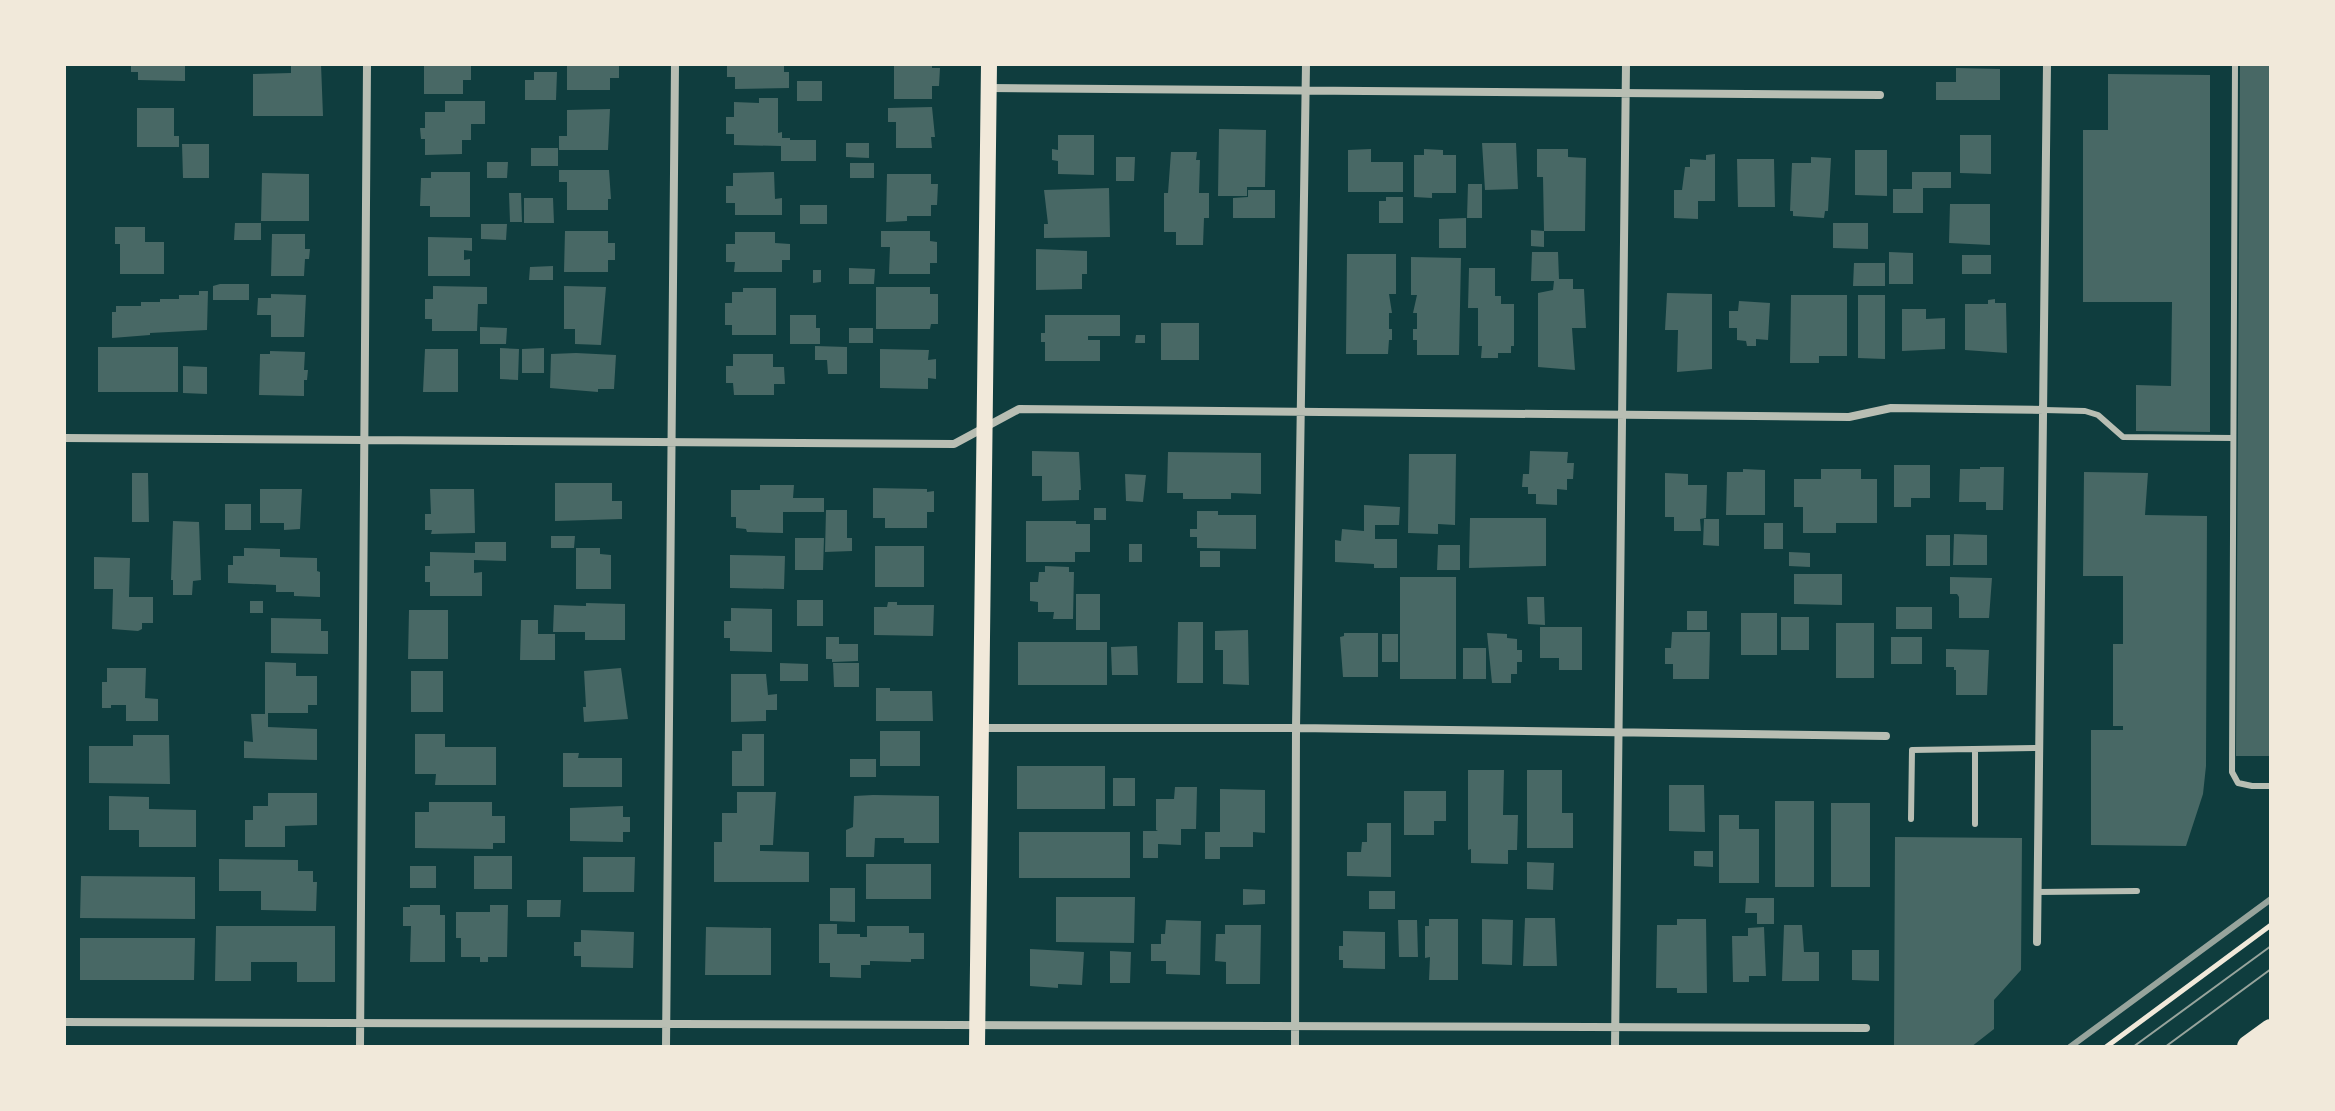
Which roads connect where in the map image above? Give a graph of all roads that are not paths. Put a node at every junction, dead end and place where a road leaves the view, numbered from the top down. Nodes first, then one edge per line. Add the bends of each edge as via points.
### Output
1 (367, 64) edge
2 (675, 64) edge
3 (989, 64) edge
4 (1306, 64) edge
5 (1626, 64) edge
6 (2047, 64) edge
7 (2235, 64) edge
8 (988, 88) junction
9 (1306, 91) junction
10 (1626, 95) junction
11 (1880, 95) dead end
12 (1302, 410) junction
13 (2044, 410) junction
14 (1622, 414) junction
15 (985, 427) junction
16 (64, 438) edge
17 (2233, 438) junction
18 (362, 441) junction
19 (672, 443) junction
20 (982, 728) junction
21 (1296, 728) junction
22 (1617, 732) junction
23 (1886, 736) dead end
24 (2039, 748) junction
25 (1975, 749) junction
26 (2271, 786) edge
27 (1911, 819) dead end
28 (1975, 824) dead end
29 (2137, 891) dead end
30 (2037, 892) junction
31 (2037, 942) dead end
32 (64, 1022) edge
33 (360, 1023) junction
34 (666, 1024) junction
35 (977, 1024) junction
36 (1295, 1028) junction
37 (1866, 1028) dead end
38 (1615, 1029) junction
39 (2271, 1031) edge
40 (360, 1047) edge
41 (666, 1047) edge
42 (977, 1047) edge
43 (1295, 1047) edge
44 (1615, 1047) edge
45 (2249, 1047) edge

1 - 18 street
2 - 19 street
3 - 8 main road
4 - 9 street
5 - 10 street
6 - 13 street
7 - 17 lane
8 - 9 street
8 - 15 main road
9 - 10 street
9 - 12 street
10 - 11 street
10 - 14 street
12 - 14 street
12 - 15 street via 1019,409
12 - 21 street
13 - 14 street via 1891,408 1849,417
13 - 17 lane via 2098,415 2123,437
13 - 24 street
14 - 22 street
15 - 19 street via 954,444
15 - 20 main road
16 - 18 street
17 - 26 lane via 2232,772 2238,783
18 - 19 street
18 - 33 street
19 - 34 street
20 - 21 street
20 - 35 main road
21 - 22 street
21 - 36 street
22 - 23 street
22 - 38 street
24 - 25 lane
24 - 30 street
25 - 27 lane via 1912,750
25 - 28 lane
29 - 30 lane
30 - 31 street
32 - 33 street
33 - 34 street
33 - 40 street
34 - 35 street
34 - 41 street
35 - 36 street
35 - 42 main road
36 - 38 street
36 - 43 street
37 - 38 street
38 - 44 street
39 - 45 highway

